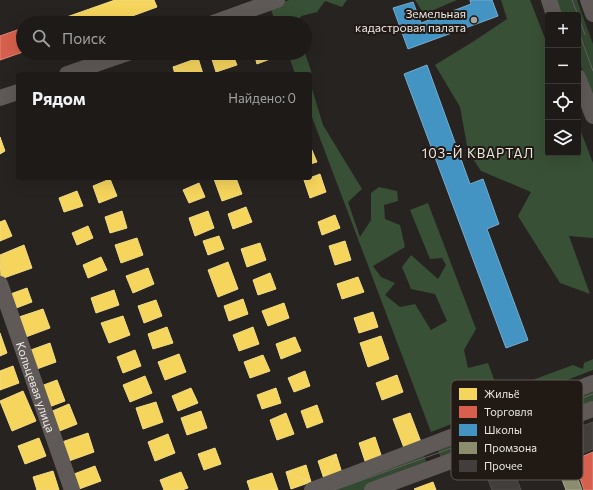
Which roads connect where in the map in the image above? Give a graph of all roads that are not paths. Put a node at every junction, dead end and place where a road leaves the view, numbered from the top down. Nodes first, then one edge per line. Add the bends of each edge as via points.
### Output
1 (277, 0) edge
2 (549, 0) edge
3 (553, 12) edge
4 (232, 16) edge
5 (108, 60) edge
6 (73, 72) edge
7 (581, 84) edge
8 (16, 93) edge
9 (0, 98) edge
10 (593, 116) edge
11 (0, 284) edge
12 (593, 383) edge
13 (583, 387) edge
14 (593, 409) edge
15 (583, 413) edge
16 (451, 437) edge
17 (451, 461) edge
18 (72, 490) edge
19 (312, 490) edge
20 (372, 490) edge

1 - 4 street
2 - 3 street
5 - 6 street
7 - 10 street
8 - 9 street
11 - 18 street, Кольцевая улица
12 - 13 street
14 - 15 street
16 - 19 street
17 - 20 street

